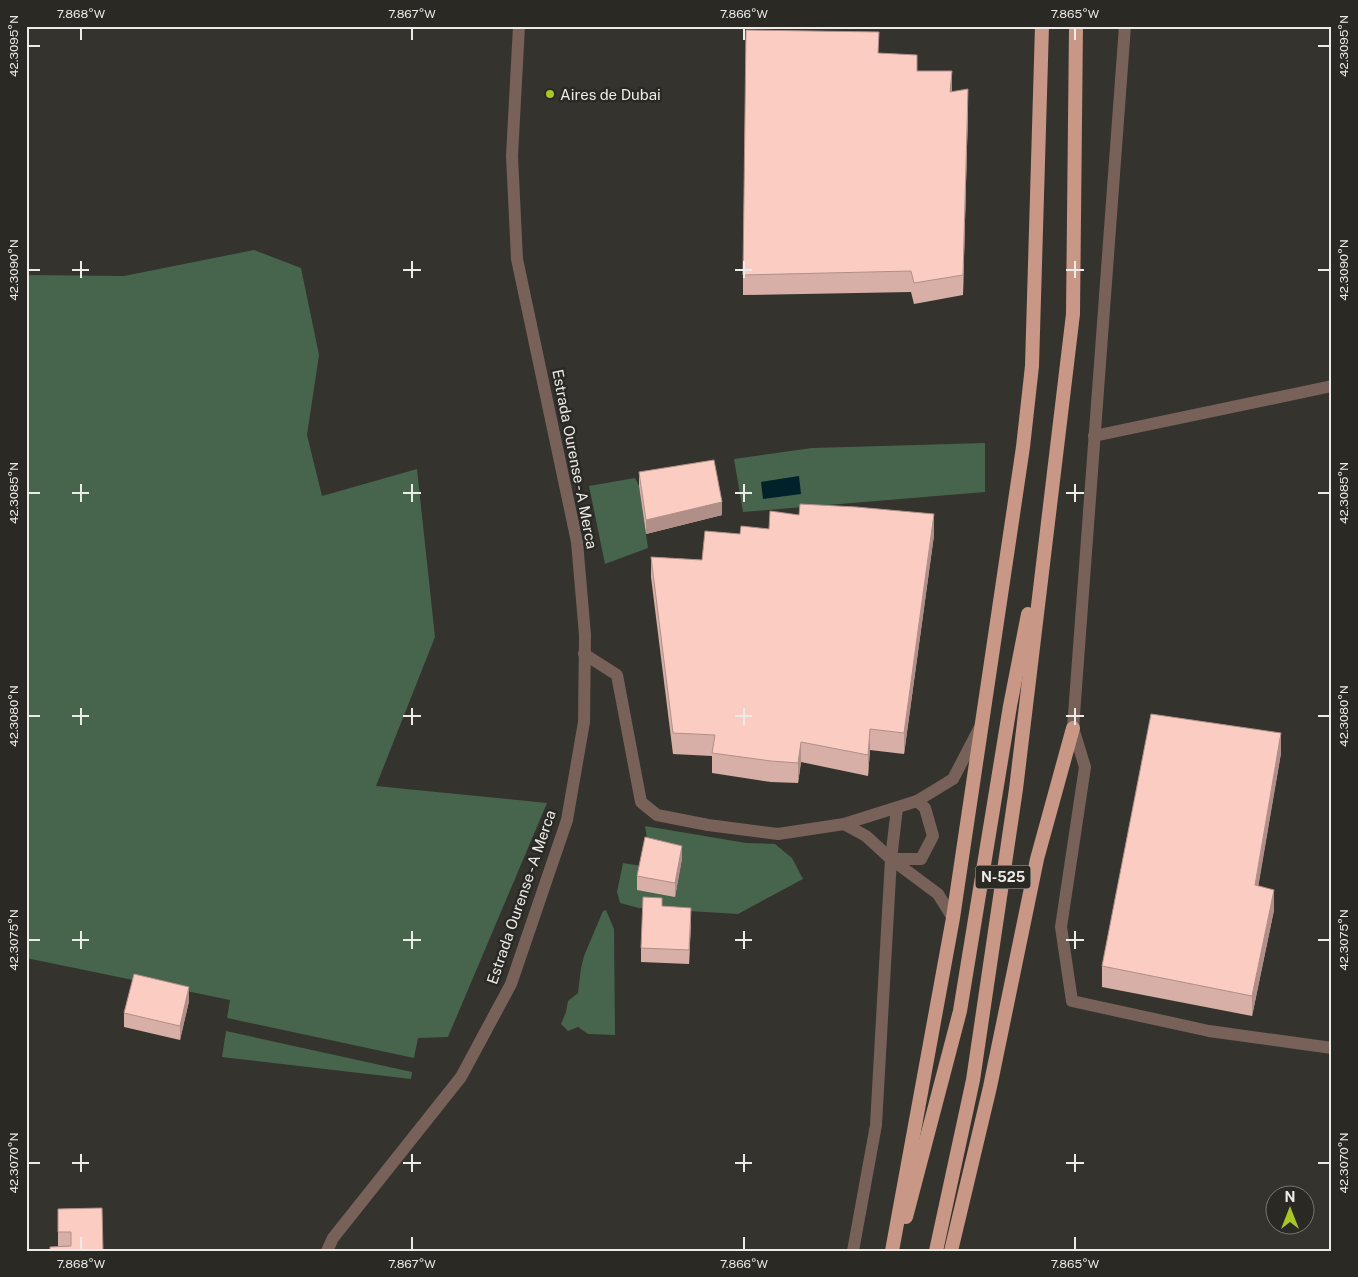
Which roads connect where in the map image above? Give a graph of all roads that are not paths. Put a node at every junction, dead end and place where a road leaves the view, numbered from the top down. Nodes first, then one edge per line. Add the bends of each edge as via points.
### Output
1 (519, 26) edge
2 (1042, 26) edge
3 (1076, 26) edge
4 (1124, 26) edge
5 (1332, 386) edge
6 (1094, 436) junction
7 (1049, 500) junction
8 (584, 654) junction
9 (980, 727) junction
10 (1073, 728) junction
11 (917, 801) junction
12 (897, 808) junction
13 (844, 824) junction
14 (891, 859) junction
15 (953, 918) junction
16 (1332, 1048) edge
17 (327, 1251) edge
18 (853, 1251) edge
19 (892, 1251) edge
20 (898, 1251) edge
21 (936, 1251) edge
22 (951, 1251) edge

1 - 8 street, Estrada Ourense - A Merca via 512,156 517,259 577,542
2 - 9 highway via 1032,366
3 - 7 highway, N-525 via 1073,314
4 - 6 street
5 - 6 street
6 - 10 street
7 - 20 highway via 1010,706 960,1011
7 - 21 highway, N-525 via 1016,789 974,1070
8 - 13 street via 617,675 641,802 658,815 778,834
8 - 17 street, Estrada Ourense - A Merca via 584,722 567,820 511,984 461,1077 333,1238
9 - 11 street via 953,779
9 - 15 highway
10 - 16 street via 1084,767 1061,927 1072,1001 1209,1031
10 - 22 highway via 1038,859 990,1087
11 - 12 street
11 - 14 street via 925,808 933,836 921,858
12 - 13 street
12 - 14 street
13 - 14 street via 866,836
14 - 15 street via 938,894
14 - 18 street via 876,1125
15 - 19 highway

